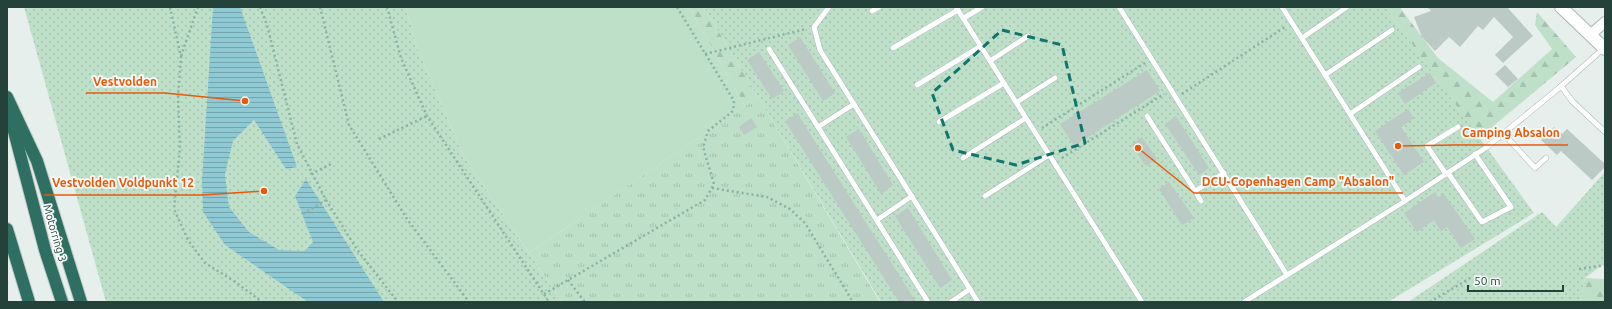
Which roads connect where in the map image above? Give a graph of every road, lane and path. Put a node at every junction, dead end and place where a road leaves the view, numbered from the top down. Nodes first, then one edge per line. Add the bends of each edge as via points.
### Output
1 (170, 7) edge
2 (198, 7) edge
3 (260, 7) edge
4 (320, 7) edge
5 (387, 7) edge
6 (677, 7) edge
7 (829, 7) edge
8 (878, 7) edge
9 (982, 7) edge
10 (1119, 7) edge
11 (1282, 7) edge
12 (1347, 7) edge
13 (1561, 7) edge
14 (957, 8) edge
15 (872, 11) dead end
16 (964, 18) junction
17 (1605, 22) edge
18 (1292, 23) junction
19 (814, 27) junction
20 (1392, 30) dead end
21 (1590, 35) junction
22 (1028, 36) dead end
23 (1302, 38) junction
24 (981, 46) junction
25 (893, 48) dead end
26 (1605, 48) edge
27 (770, 49) dead end
28 (705, 54) junction
29 (181, 57) junction
30 (1152, 59) junction
31 (990, 61) junction
32 (1419, 67) dead end
33 (1325, 75) junction
34 (1055, 78) dead end
35 (1004, 83) junction
36 (917, 84) dead end
37 (1561, 86) junction
38 (1171, 89) junction
39 (7, 97) edge
40 (1176, 98) junction
41 (7, 102) edge
42 (1017, 102) junction
43 (854, 104) junction
44 (1350, 114) junction
45 (427, 116) junction
46 (1147, 116) dead end
47 (1026, 118) junction
48 (939, 122) dead end
49 (818, 127) junction
50 (1458, 127) dead end
51 (1605, 132) edge
52 (1035, 133) junction
53 (1504, 133) junction
54 (380, 139) dead end
55 (1475, 154) junction
56 (1049, 155) junction
57 (963, 158) dead end
58 (1546, 158) dead end
59 (1054, 163) junction
60 (331, 164) dead end
61 (1224, 173) junction
62 (1447, 173) junction
63 (311, 174) junction
64 (712, 188) junction
65 (1195, 191) junction
66 (912, 196) junction
67 (986, 196) dead end
68 (326, 200) junction
69 (1201, 201) dead end
70 (1405, 201) junction
71 (303, 214) dead end
72 (877, 220) junction
73 (7, 229) edge
74 (1605, 265) edge
75 (1579, 269) dead end
76 (1287, 275) junction
77 (1470, 278) dead end
78 (568, 280) junction
79 (970, 289) junction
80 (544, 294) junction
81 (29, 302) edge
82 (62, 302) edge
83 (81, 302) edge
84 (262, 302) edge
85 (398, 302) edge
86 (469, 302) edge
87 (549, 302) edge
88 (585, 302) edge
89 (853, 302) edge
90 (928, 302) edge
91 (951, 302) edge
92 (978, 302) edge
93 (1142, 302) edge
94 (1244, 302) edge
95 (1430, 302) edge

1 - 29 path
2 - 29 path
3 - 63 path via 267,25 297,144
4 - 86 path via 349,125 407,219
5 - 45 path via 402,58
6 - 28 path
7 - 19 lane
8 - 15 lane
9 - 16 lane
10 - 30 lane
11 - 18 lane
12 - 23 lane
13 - 21 street
14 - 16 lane
14 - 25 lane
16 - 24 lane
17 - 21 street
18 - 23 lane
18 - 40 path
19 - 28 path
19 - 43 lane via 820,50
20 - 33 lane
21 - 26 street
22 - 31 lane
23 - 33 lane
24 - 31 lane
24 - 36 lane
26 - 37 lane
27 - 49 lane
28 - 64 path via 734,101 733,111 708,131 704,147 714,184
29 - 84 path via 178,98 180,148 174,209 188,240 205,263
30 - 38 lane
30 - 52 path
31 - 35 lane
32 - 44 lane
33 - 44 lane
34 - 42 lane
35 - 42 lane
35 - 48 lane
37 - 51 lane via 1572,101
37 - 53 lane
38 - 40 lane
38 - 59 path
39 - 83 highway via 37,161
40 - 61 lane
41 - 82 highway, Motorring 3 via 45,250
42 - 47 lane
43 - 49 lane
43 - 66 lane
44 - 70 lane
45 - 54 path
45 - 80 path
46 - 65 lane
47 - 52 lane
47 - 57 lane
49 - 72 lane
50 - 62 lane via 1427,146
52 - 56 lane
53 - 55 lane
53 - 58 lane via 1536,168
55 - 62 lane
55 - 62 lane via 1511,207 1482,222
56 - 59 lane
56 - 67 lane
59 - 93 lane
60 - 63 path
61 - 65 lane
61 - 76 lane
62 - 70 lane
63 - 68 path
64 - 78 path via 705,200
64 - 89 path via 767,197 790,209 805,223
65 - 69 lane
66 - 72 lane
66 - 79 lane
68 - 71 path
68 - 85 path via 358,251
70 - 76 lane
72 - 90 lane
73 - 81 highway
74 - 75 path
76 - 94 lane
77 - 95 path
78 - 80 path
78 - 88 path
79 - 91 lane
79 - 92 lane
80 - 87 path

